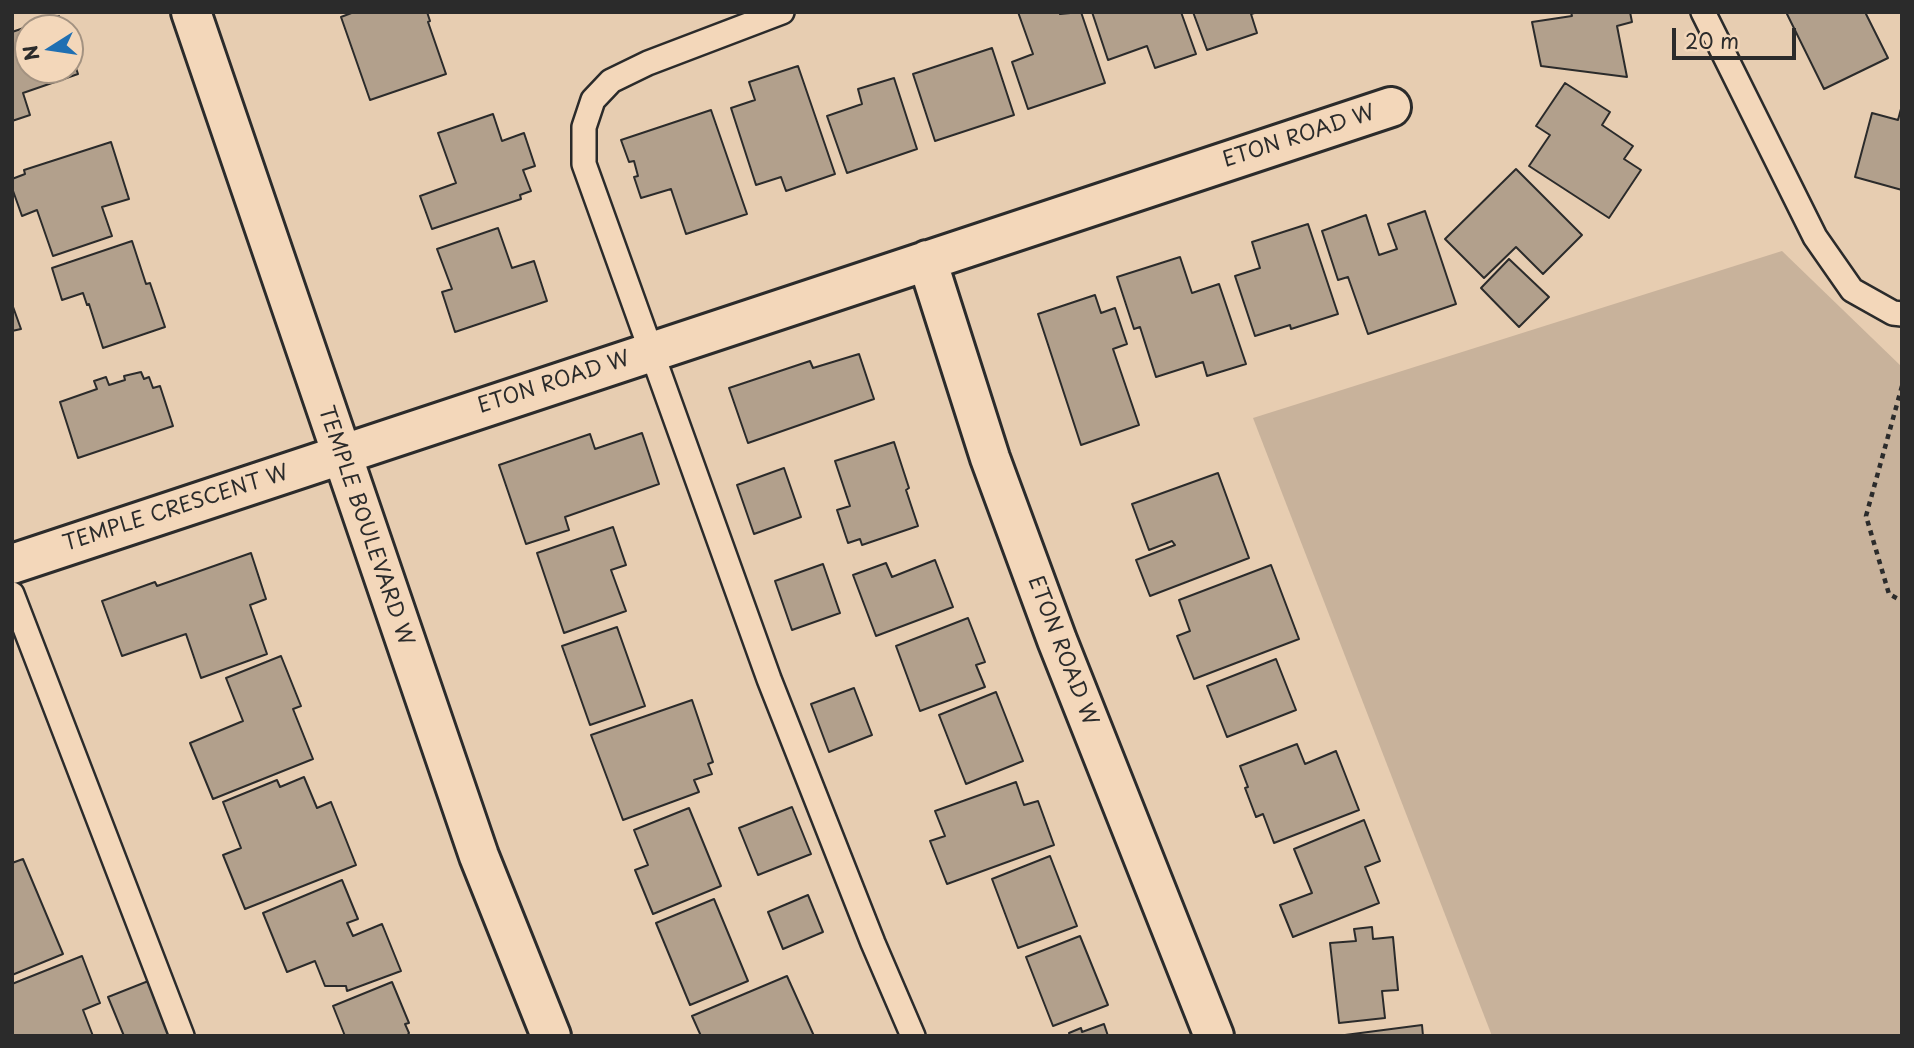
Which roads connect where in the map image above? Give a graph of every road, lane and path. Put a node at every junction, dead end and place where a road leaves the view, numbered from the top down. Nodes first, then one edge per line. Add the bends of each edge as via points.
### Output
1 (191, 12) edge
2 (782, 12) edge
3 (1703, 12) edge
4 (1391, 107) dead end
5 (927, 260) junction
6 (1902, 314) edge
7 (652, 351) junction
8 (1902, 386) edge
9 (340, 454) junction
10 (12, 564) edge
11 (12, 594) edge
12 (1902, 601) edge
13 (182, 1036) edge
14 (551, 1036) edge
15 (913, 1036) edge
16 (1214, 1036) edge

1 - 9 street, TEMPLE BOULEVARD W
2 - 7 lane via 611,80 593,100 584,127 584,164
3 - 6 lane via 1815,237 1852,290
4 - 5 street, ETON ROAD W
5 - 7 street, ETON ROAD W
5 - 16 street, ETON ROAD W via 990,458 1052,627
7 - 9 street, ETON ROAD W
7 - 15 lane via 769,679
8 - 12 path via 1866,516 1889,594
9 - 10 street, TEMPLE CRESCENT W
9 - 14 street, TEMPLE BOULEVARD W via 479,856
11 - 13 lane

